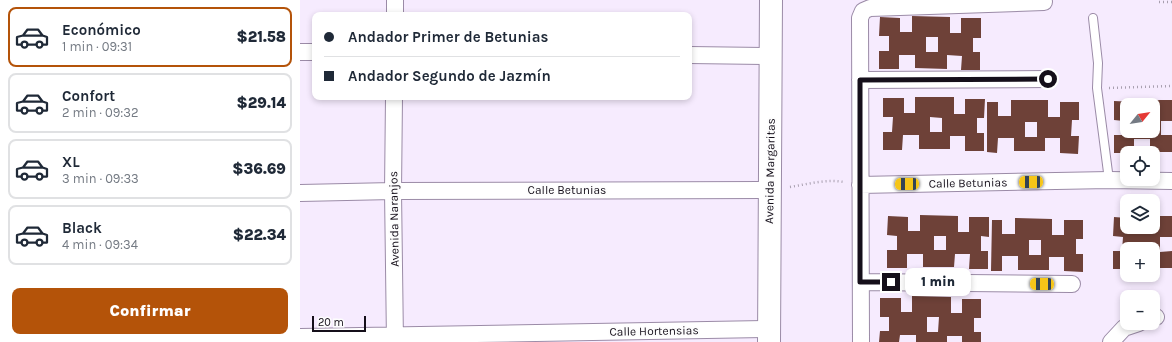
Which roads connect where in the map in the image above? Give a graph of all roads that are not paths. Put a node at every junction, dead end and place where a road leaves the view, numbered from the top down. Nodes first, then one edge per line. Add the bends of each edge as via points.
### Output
1 (396, 0) edge
2 (772, 0) edge
3 (1044, 2) dead end
4 (395, 12) edge
5 (1093, 18) dead end
6 (300, 52) edge
7 (312, 52) edge
8 (692, 55) edge
9 (771, 56) junction
10 (1048, 79) dead end
11 (860, 80) junction
12 (394, 100) edge
13 (1109, 180) junction
14 (1172, 181) edge
15 (860, 185) junction
16 (770, 190) junction
17 (393, 191) junction
18 (300, 192) edge
19 (860, 282) junction
20 (1072, 284) dead end
21 (1122, 330) edge
22 (769, 335) edge
23 (300, 337) edge
24 (395, 339) edge
25 (861, 342) edge
26 (1111, 342) edge

1 - 4 street
2 - 9 street, Avenida Margaritas
3 - 11 street via 870,8 863,11 860,18
5 - 13 lane via 1098,63 1097,88
6 - 7 street
8 - 9 street
9 - 16 street, Avenida Margaritas
10 - 11 street
11 - 15 street
12 - 17 street, Avenida Naranjos
13 - 14 street, Calle Betunias
13 - 15 street, Calle Betunias
15 - 19 street
16 - 17 street, Calle Betunias
16 - 22 street, Avenida Margaritas
17 - 18 street, Calle Betunias
17 - 24 street, Avenida Naranjos
19 - 20 street
19 - 25 street
21 - 26 street
22 - 24 street, Calle Hortensias
23 - 24 street, Calle Hortensias

